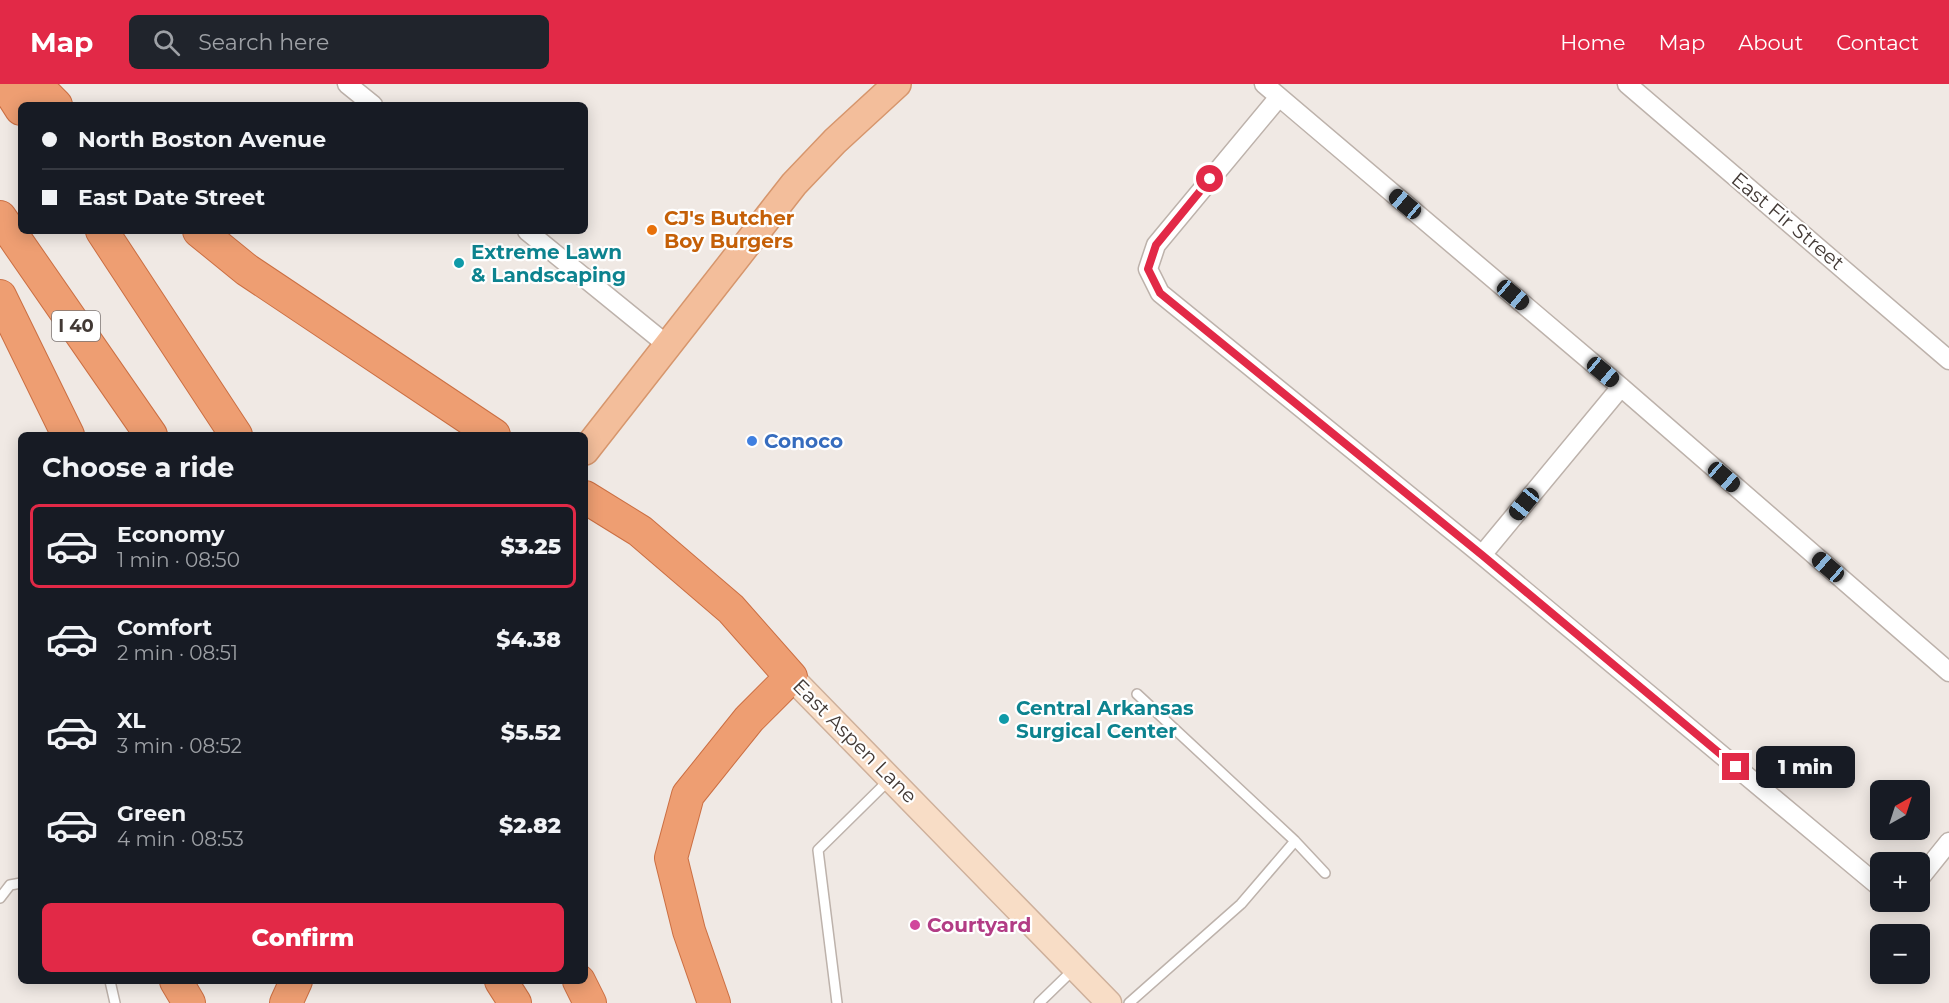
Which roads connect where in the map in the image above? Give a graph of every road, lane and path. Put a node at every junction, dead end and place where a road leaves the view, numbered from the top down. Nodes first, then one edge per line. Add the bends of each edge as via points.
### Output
1 (5, 84) edge
2 (35, 84) edge
3 (347, 84) edge
4 (897, 84) edge
5 (1264, 84) edge
6 (1627, 84) edge
7 (1279, 97) junction
8 (53, 102) edge
9 (369, 102) edge
10 (18, 104) edge
11 (0, 217) edge
12 (104, 234) edge
13 (203, 234) edge
14 (531, 234) edge
15 (0, 296) edge
16 (666, 344) junction
17 (1949, 360) edge
18 (1621, 387) junction
19 (67, 432) edge
20 (149, 432) edge
21 (234, 432) edge
22 (490, 432) edge
23 (588, 447) edge
24 (588, 499) edge
25 (1482, 555) junction
26 (1949, 672) edge
27 (791, 677) junction
28 (1137, 694) dead end
29 (891, 778) junction
30 (1295, 841) junction
31 (1949, 842) edge
32 (1930, 866) edge
33 (1326, 873) dead end
34 (1870, 879) edge
35 (18, 884) edge
36 (0, 898) edge
37 (1075, 968) junction
38 (111, 984) edge
39 (178, 984) edge
40 (295, 984) edge
41 (503, 984) edge
42 (580, 984) edge
43 (115, 1003) edge
44 (189, 1003) edge
45 (286, 1003) edge
46 (515, 1003) edge
47 (590, 1003) edge
48 (714, 1003) edge
49 (837, 1003) edge
50 (1039, 1003) edge
51 (1109, 1003) edge
52 (1129, 1003) edge

1 - 10 highway
2 - 8 highway
3 - 9 street
4 - 16 main road via 794,184
5 - 7 street
6 - 17 street, East Fir Street
7 - 18 street
7 - 25 street via 1156,245 1148,269 1160,293
11 - 20 highway, I 40
12 - 21 highway
13 - 22 highway via 248,270
14 - 16 street
15 - 19 highway
16 - 23 main road
18 - 25 street
18 - 26 street
24 - 27 highway, East Aspen Lane via 640,531 731,609
25 - 34 street
27 - 29 street, East Aspen Lane
27 - 48 highway via 749,719 688,795 671,858 689,931
28 - 30 lane
29 - 37 street, East Aspen Lane
29 - 49 lane via 818,850
30 - 33 lane
30 - 52 lane via 1241,904
31 - 32 street
35 - 36 lane via 10,885
37 - 50 lane
37 - 51 street, East Aspen Lane
38 - 43 lane
39 - 44 highway
40 - 45 highway
41 - 46 highway
42 - 47 highway

